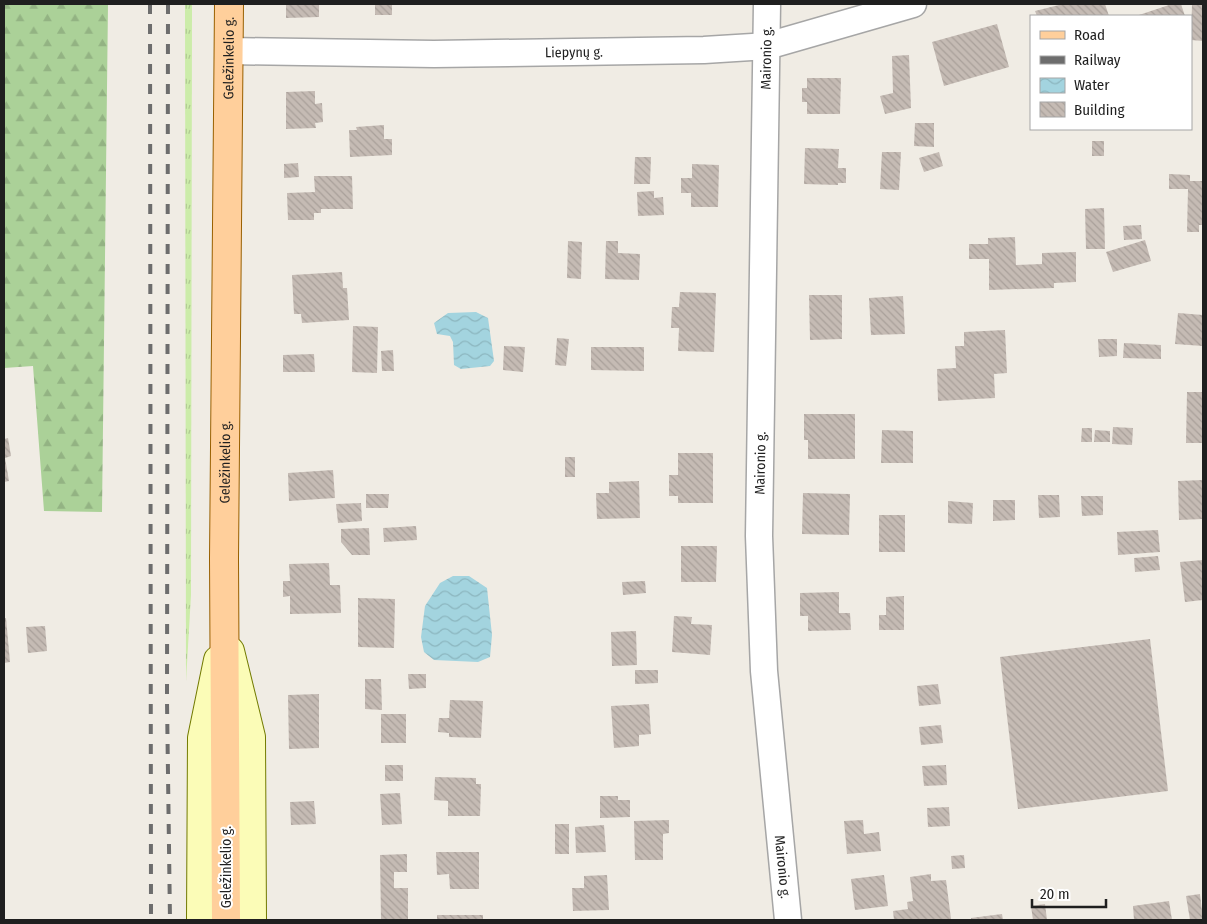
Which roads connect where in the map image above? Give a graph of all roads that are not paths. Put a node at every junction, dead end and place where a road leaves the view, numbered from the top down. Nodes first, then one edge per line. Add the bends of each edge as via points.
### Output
1 (229, 4) edge
2 (767, 4) edge
3 (913, 4) edge
4 (767, 46) junction
5 (229, 51) junction
6 (225, 630) junction
7 (201, 920) edge
8 (226, 920) edge
9 (252, 920) edge
10 (788, 920) edge

1 - 5 main road, Geležinkelio g.
2 - 4 street, Maironio g.
3 - 4 street, Liepynų g.
4 - 5 street, Liepynų g. via 434,54
4 - 10 street, Maironio g. via 759,536 764,671
5 - 6 main road, Geležinkelio g.
6 - 7 street via 202,738
6 - 8 main road, Geležinkelio g.
6 - 9 street via 251,737

